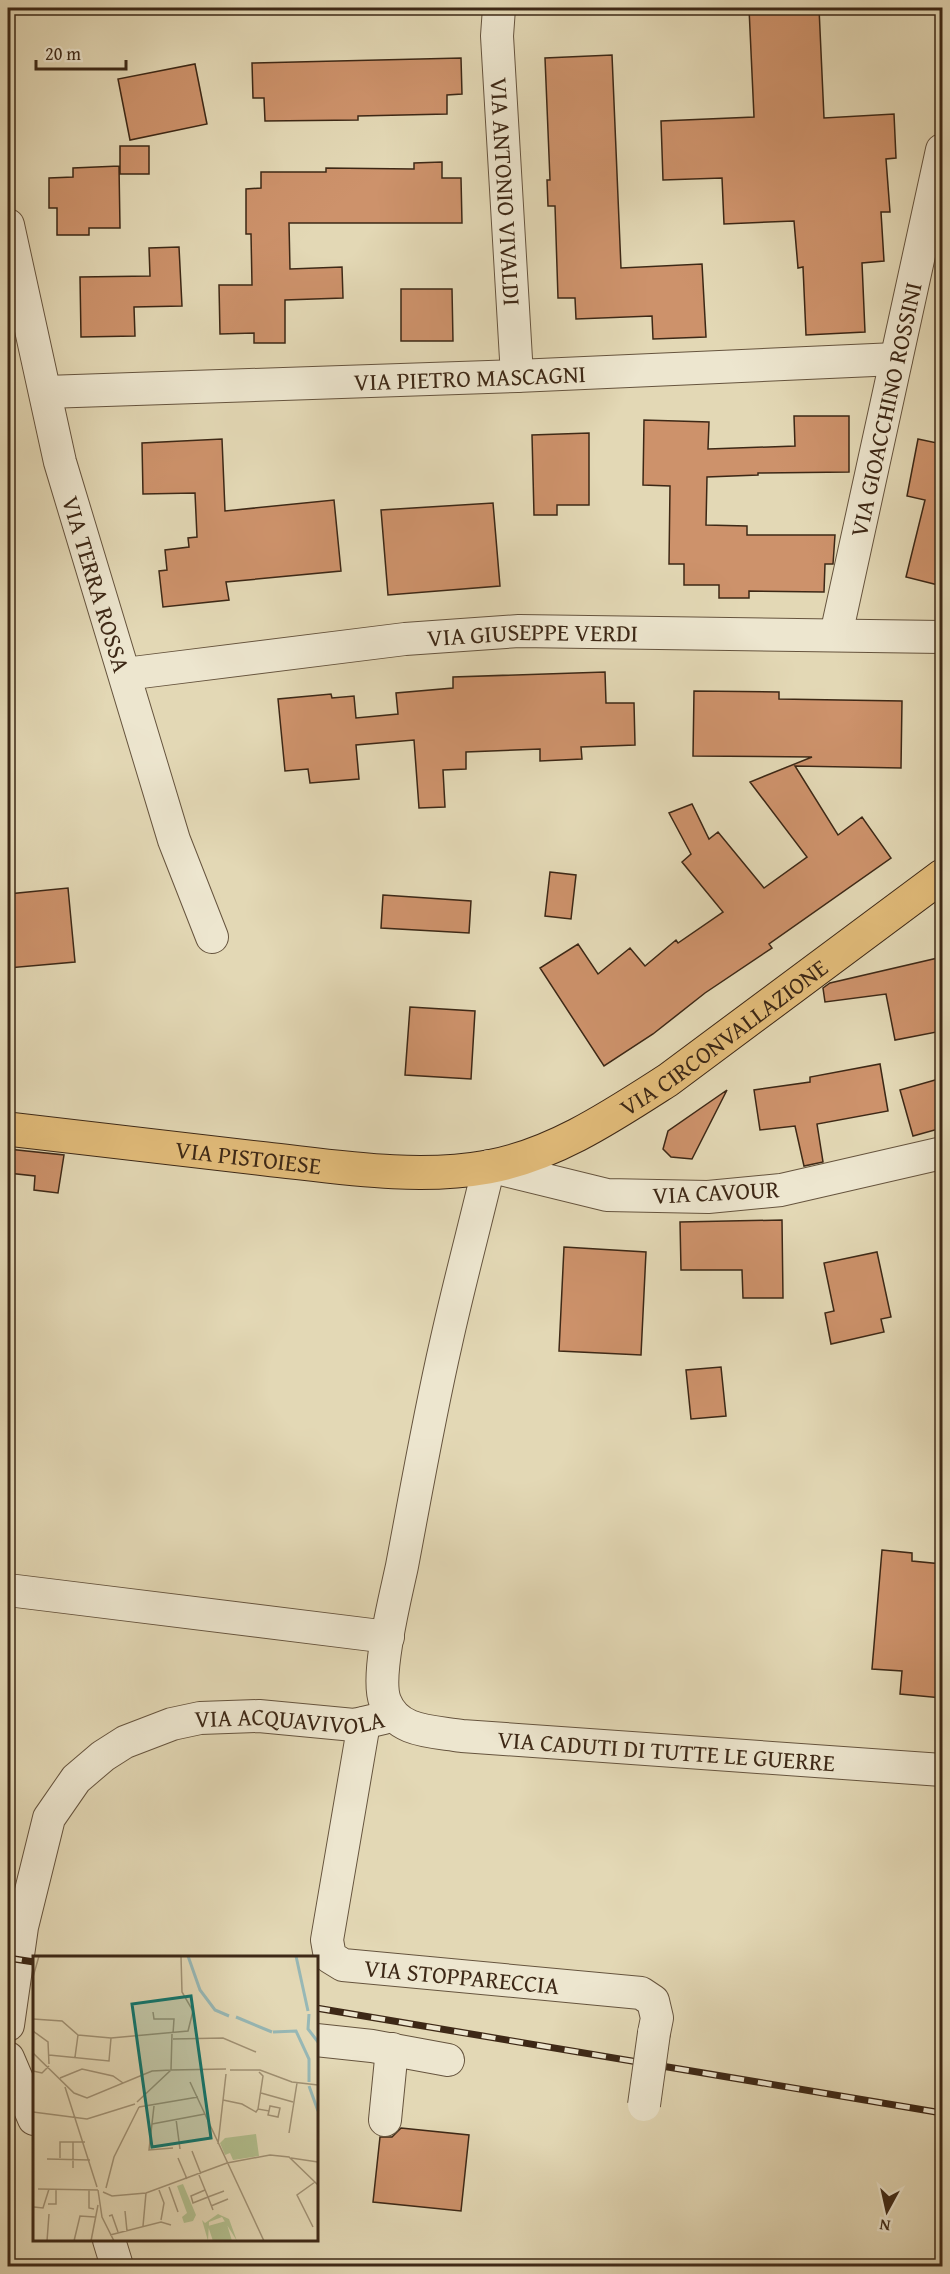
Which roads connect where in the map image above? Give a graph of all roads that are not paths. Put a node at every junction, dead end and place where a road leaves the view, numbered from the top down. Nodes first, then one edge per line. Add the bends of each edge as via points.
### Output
1 (499, 8) edge
2 (942, 150) edge
3 (8, 225) edge
4 (896, 359) junction
5 (517, 376) junction
6 (46, 392) junction
7 (836, 635) junction
8 (942, 637) edge
9 (125, 674) junction
10 (942, 876) edge
11 (212, 937) dead end
12 (8, 1129) edge
13 (942, 1153) edge
14 (489, 1166) junction
15 (8, 1590) edge
16 (388, 1637) junction
17 (379, 1719) junction
18 (942, 1770) edge
19 (8, 2025) edge
20 (318, 2040) edge
21 (392, 2049) junction
22 (8, 2058) edge
23 (448, 2060) dead end
24 (644, 2105) dead end
25 (33, 2117) edge
26 (385, 2120) dead end
27 (109, 2241) edge
28 (117, 2266) edge

1 - 5 street, VIA ANTONIO VIVALDI via 497,36
2 - 4 street, VIA GIOACCHINO ROSSINI
3 - 6 street, VIA TERRA ROSSA
4 - 5 street, VIA PIETRO MASCAGNI
4 - 7 street, VIA GIOACCHINO ROSSINI
5 - 6 street, VIA PIETRO MASCAGNI
6 - 9 street, VIA TERRA ROSSA via 60,462
7 - 8 street, VIA GIUSEPPE VERDI
7 - 9 street, VIA GIUSEPPE VERDI via 485,633 405,639
9 - 11 street, VIA TERRA ROSSA via 174,840
10 - 14 main road, VIA CIRCONVALLAZIONE via 668,1080 549,1149
12 - 14 main road, VIA PISTOIESE via 336,1167 435,1173
13 - 14 street, VIA CAVOUR via 781,1190 708,1197 607,1195
14 - 16 street, VIA ACQUAVIVOLA via 446,1343
15 - 16 street
16 - 17 street, VIA ACQUAVIVOLA
17 - 18 street, VIA CADUTI DI TUTTE LE GUERRE via 462,1736
17 - 19 street, VIA ACQUAVIVOLA via 354,1725 259,1716 200,1718 134,1738 103,1756 76,1779 49,1818 22,1927
17 - 24 street, VIA STOPPARECCIA, bridge via 327,1940 330,1957 343,1965 641,1994 653,2001 657,2018
20 - 21 street
21 - 23 street
21 - 26 street
22 - 25 street
27 - 28 street

